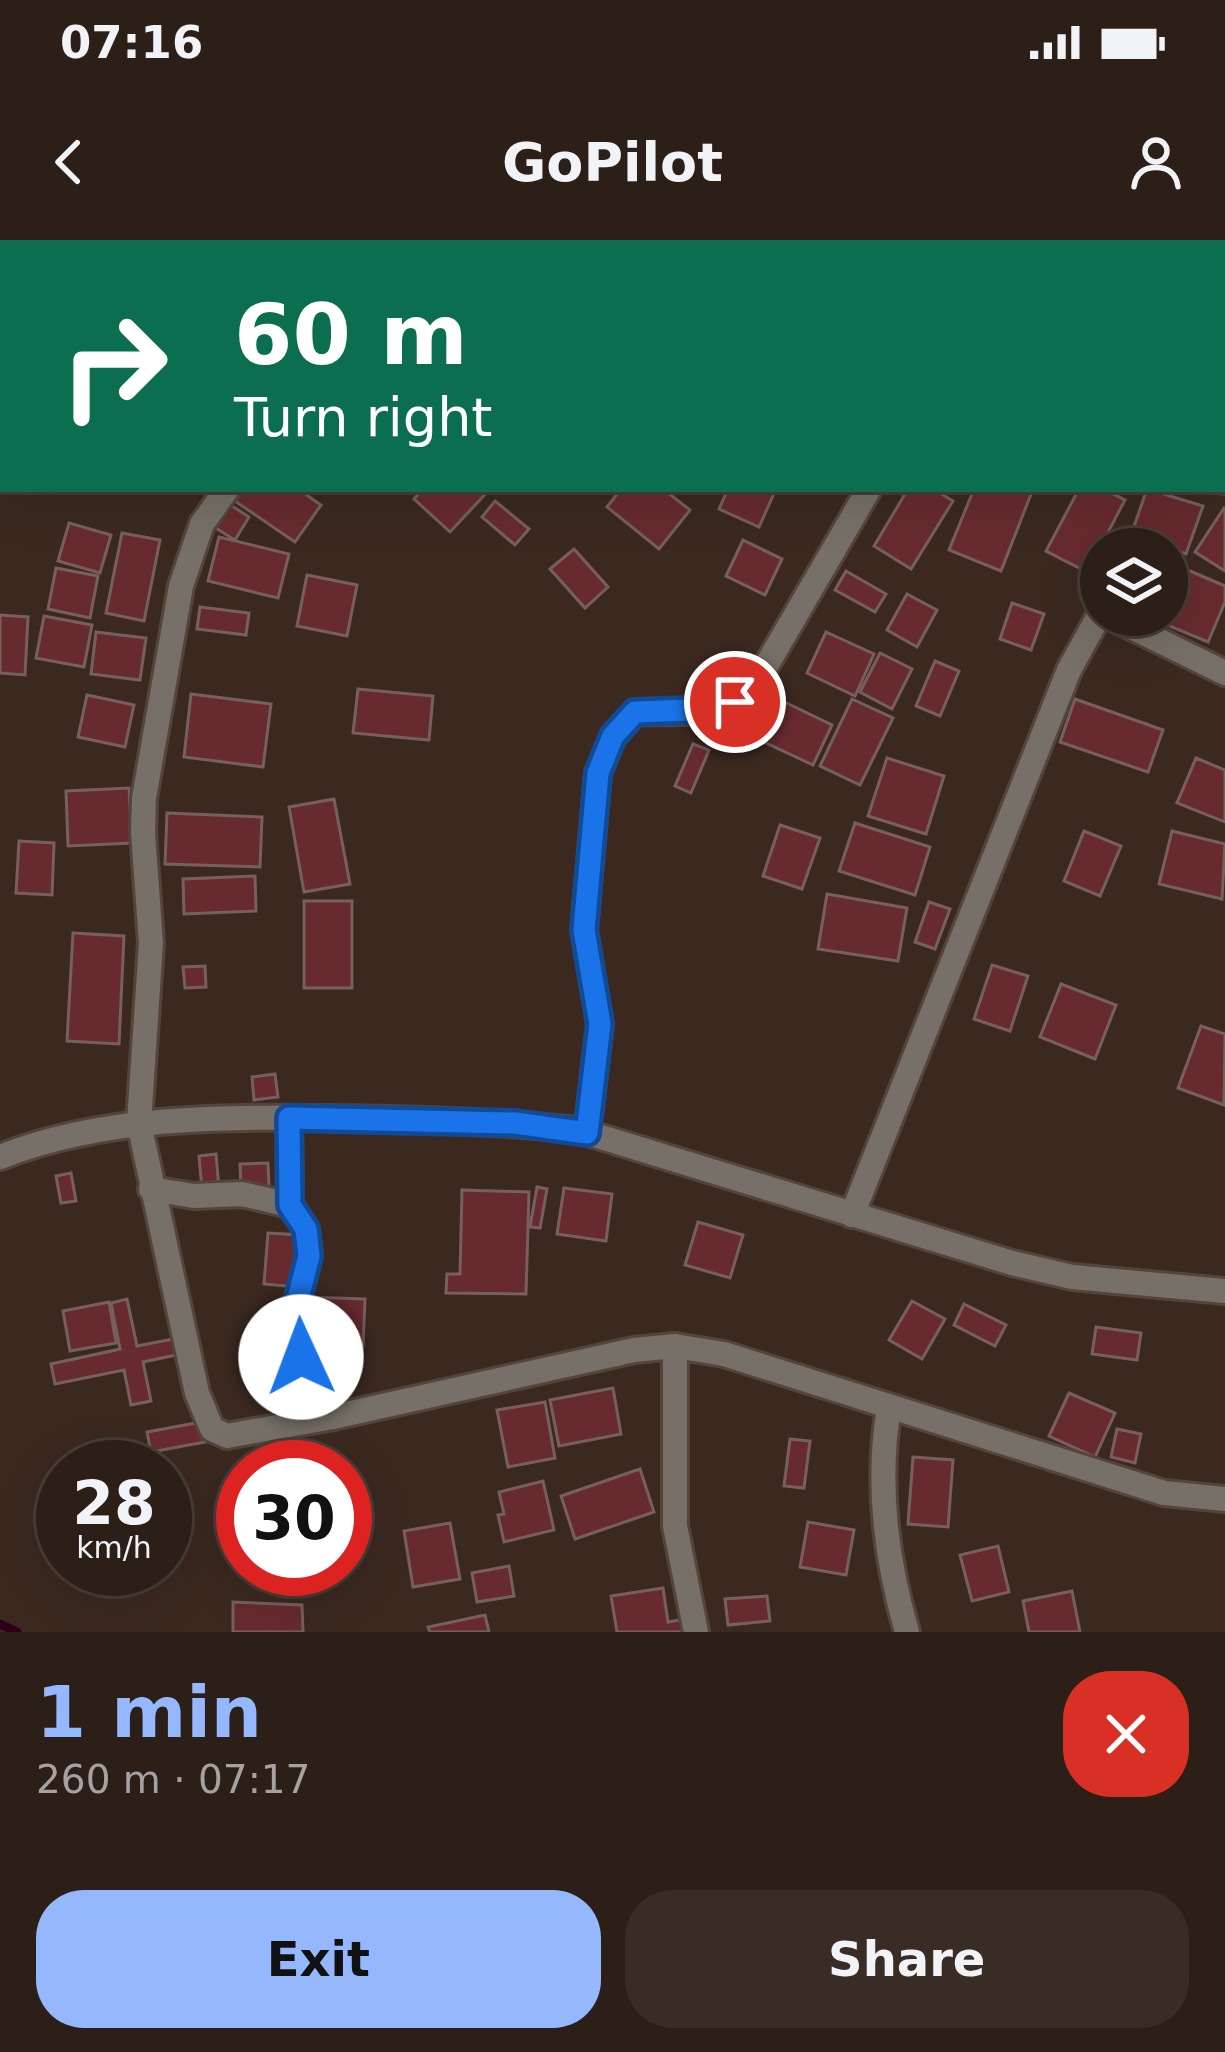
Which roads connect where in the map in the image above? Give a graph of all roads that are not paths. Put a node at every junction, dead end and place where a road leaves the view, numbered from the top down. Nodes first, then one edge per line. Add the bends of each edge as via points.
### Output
1 (225, 492) edge
2 (867, 492) edge
3 (1090, 636) edge
4 (1150, 636) edge
5 (1225, 673) edge
6 (289, 1118) junction
7 (139, 1123) junction
8 (587, 1133) junction
9 (0, 1157) edge
10 (151, 1189) junction
11 (290, 1205) junction
12 (853, 1215) junction
13 (1225, 1291) edge
14 (675, 1346) junction
15 (889, 1408) junction
16 (333, 1417) junction
17 (1225, 1499) edge
18 (696, 1632) edge
19 (907, 1632) edge

1 - 7 street via 202,524 181,586 145,798 151,943
2 - 8 street via 755,686 716,709 635,712 613,736 598,773 584,930 600,1024
3 - 12 street via 1069,670
4 - 5 street
6 - 7 street
6 - 8 street via 515,1123
6 - 11 street
7 - 9 street via 46,1138
7 - 10 street
8 - 12 street
10 - 11 street
10 - 16 street via 212,1429 227,1436
11 - 16 street via 308,1243 294,1314 301,1357
12 - 13 street via 1072,1276
14 - 15 street
14 - 16 street
14 - 18 street via 675,1526
15 - 17 street via 1164,1493
15 - 19 street via 883,1495

